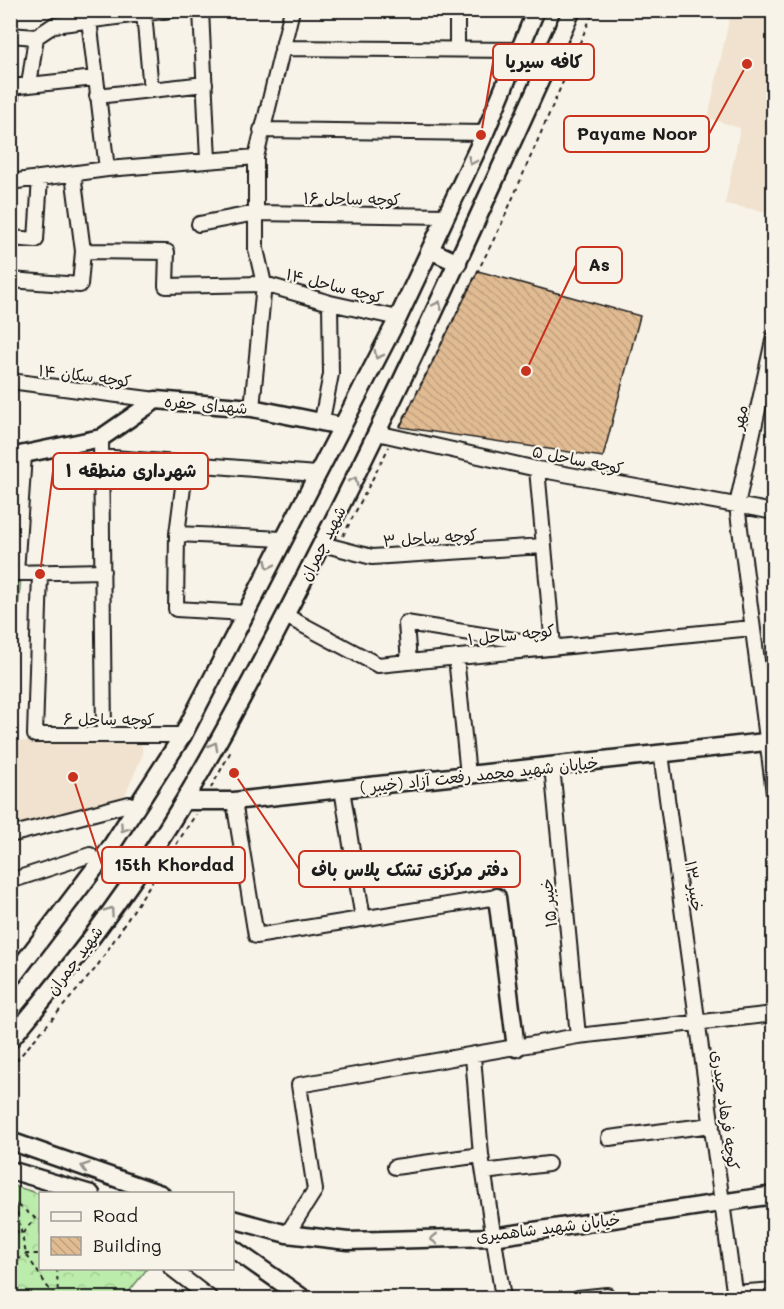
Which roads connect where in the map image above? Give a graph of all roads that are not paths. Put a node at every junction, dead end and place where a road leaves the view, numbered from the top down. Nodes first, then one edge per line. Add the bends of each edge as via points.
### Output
1 (58, 10) edge
2 (171, 10) edge
3 (201, 10) edge
4 (292, 10) edge
5 (457, 10) edge
6 (536, 10) edge
7 (572, 10) edge
8 (144, 13) junction
9 (89, 20) junction
10 (54, 25) junction
11 (10, 35) edge
12 (36, 37) junction
13 (282, 48) junction
14 (457, 48) junction
15 (521, 50) junction
16 (95, 78) junction
17 (205, 84) junction
18 (29, 85) junction
19 (11, 87) edge
20 (151, 90) junction
21 (98, 96) junction
22 (10, 106) edge
23 (261, 130) junction
24 (485, 133) junction
25 (256, 157) junction
26 (208, 160) junction
27 (106, 169) junction
28 (73, 174) junction
29 (40, 178) junction
30 (10, 182) edge
31 (256, 213) junction
32 (446, 216) junction
33 (199, 224) dead end
34 (10, 238) edge
35 (82, 250) junction
36 (430, 250) junction
37 (458, 263) junction
38 (10, 280) edge
39 (264, 284) junction
40 (330, 303) junction
41 (398, 318) junction
42 (774, 336) edge
43 (10, 381) edge
44 (156, 400) junction
45 (252, 408) junction
46 (322, 420) junction
47 (341, 426) junction
48 (378, 434) junction
49 (101, 438) junction
50 (17, 456) edge
51 (101, 458) junction
52 (186, 464) junction
53 (537, 469) junction
54 (316, 474) junction
55 (737, 505) junction
56 (774, 512) edge
57 (177, 534) junction
58 (282, 539) junction
59 (322, 544) junction
60 (543, 546) junction
61 (103, 571) junction
62 (13, 573) edge
63 (40, 574) junction
64 (245, 612) junction
65 (286, 616) junction
66 (752, 628) junction
67 (553, 646) junction
68 (456, 657) junction
69 (409, 662) junction
70 (104, 735) junction
71 (183, 735) junction
72 (770, 742) edge
73 (661, 754) junction
74 (552, 766) junction
75 (468, 775) junction
76 (342, 789) junction
77 (774, 793) edge
78 (184, 801) junction
79 (234, 801) junction
80 (137, 808) junction
81 (10, 835) edge
82 (90, 855) dead end
83 (10, 880) edge
84 (497, 897) joint
85 (363, 919) junction
86 (10, 980) edge
87 (774, 1014) edge
88 (696, 1022) junction
89 (578, 1036) junction
90 (10, 1040) edge
91 (516, 1048) junction
92 (473, 1056) junction
93 (712, 1125) junction
94 (609, 1138) dead end
95 (10, 1142) edge
96 (481, 1155) junction
97 (548, 1164) dead end
98 (395, 1167) dead end
99 (10, 1170) edge
100 (484, 1173) junction
101 (84, 1192) edge
102 (154, 1192) edge
103 (774, 1195) edge
104 (723, 1203) junction
105 (234, 1220) edge
106 (287, 1234) junction
107 (493, 1237) junction
108 (234, 1249) edge
109 (172, 1270) edge
110 (774, 1290) edge
111 (607, 1295) dead end
112 (734, 1296) edge
113 (210, 1299) edge
114 (303, 1299) edge
115 (503, 1299) edge
116 (578, 1299) edge

1 - 10 street
2 - 8 street
3 - 17 street
4 - 13 street
5 - 14 street
6 - 15 street
7 - 37 street, شهید چمران
8 - 9 street
8 - 20 street
9 - 10 street
9 - 16 street
10 - 12 street
11 - 12 street
12 - 18 street
13 - 14 street
13 - 23 street
14 - 15 street
15 - 24 street
16 - 18 street
16 - 21 street
17 - 20 street
17 - 26 street
18 - 19 street
19 - 22 street
20 - 21 street
21 - 27 street
23 - 24 street
23 - 25 street
24 -> 32 street
25 - 26 street
25 - 31 street
26 - 27 street
27 - 28 street
28 - 29 street
28 - 35 street
29 - 30 street
29 - 34 street via 36,240
31 - 32 street, کوچه ساحل ۱۶
31 - 33 street, کوچه ساحل ۱۶
31 - 39 street via 256,249
32 - 36 street
35 - 38 street via 80,285
35 - 39 street, کوچه ساحل ۱۴ via 167,252 166,286
36 - 37 street
36 - 41 street
48 -> 37 street, شهید چمران
39 - 40 street, کوچه ساحل ۱۴
39 - 45 street
40 - 41 street, کوچه ساحل ۱۴
40 - 46 street via 331,374
41 -> 47 street
42 - 55 street, مهر
43 - 44 street, کوچه سکان ۱۴
44 - 45 street, شهدای جفره
44 - 49 street, شهدای جفره
45 - 46 street, شهدای جفره
46 - 47 street, شهدای جفره
47 - 54 street
48 - 53 street, کوچه ساحل ۵
59 -> 48 street, شهید چمران via 365,475
49 - 50 street, شهدای جفره
49 - 51 street
50 - 62 street
51 - 52 street
51 - 61 street
52 - 54 street
52 - 57 street
53 - 55 street, کوچه ساحل ۵
53 - 60 street
54 - 58 street
55 - 56 street, کوچه ساحل ۵
55 - 66 street, مهر
57 - 58 street
57 - 64 street via 176,609
58 -> 64 street
59 - 60 street, کوچه ساحل ۳ via 372,557
59 - 65 street, شهید چمران
60 - 67 street
61 - 63 street
61 - 70 street
62 - 63 street
63 - 70 street, کوچه ساحل ۶ via 35,735
64 - 71 street
65 - 69 street, کوچه ساحل ۱ via 378,665
78 -> 65 street, شهید چمران
66 - 67 street, کوچه ساحل ۱
66 - 72 street, مهر
67 - 68 street, کوچه ساحل ۱
67 - 69 street via 406,623
68 - 69 street, کوچه ساحل ۱
68 - 75 street
70 - 71 street, کوچه ساحل ۶
71 - 80 street
72 - 73 street, ( خیبر) خیابان شهید محمد رفعت آزاد
72 - 77 street, مهر
73 - 74 street, ( خیبر) خیابان شهید محمد رفعت آزاد
73 - 88 street, خیبر ۱۳
74 - 75 street, ( خیبر) خیابان شهید محمد رفعت آزاد
74 - 89 street, خیبر ۱۵
75 - 76 street, ( خیبر) خیابان شهید محمد رفعت آزاد
76 - 79 street, ( خیبر) خیابان شهید محمد رفعت آزاد
76 - 85 street
78 - 79 street, ( خیبر) خیابان شهید محمد رفعت آزاد
90 -> 78 street, شهید چمران via 61,980
79 - 85 street via 256,936
80 - 81 street via 129,804
80 -> 86 street
82 - 83 street
84 - 85 street
84 - 91 street
87 - 88 street
88 - 89 street
88 - 93 street, کوچه فرهاد حیدری
89 - 91 street
91 - 92 street
92 - 96 street
92 - 106 street via 298,1085 315,1190
93 - 94 street
93 - 104 street, کوچه فرهاد حیدری
102 -> 95 street
96 - 98 street
96 - 100 street
97 - 100 street
99 - 101 street
100 - 107 street
103 - 104 street, خیابان شهید شاهمیری
104 - 107 street, خیابان شهید شاهمیری
104 - 112 street, کوچه فرهاد حیدری
105 - 106 street, خیابان شهید شاهمیری
107 -> 106 street, خیابان شهید شاهمیری via 348,1241
107 - 115 street
108 - 114 street
109 - 113 street
110 - 112 street
111 - 116 street

